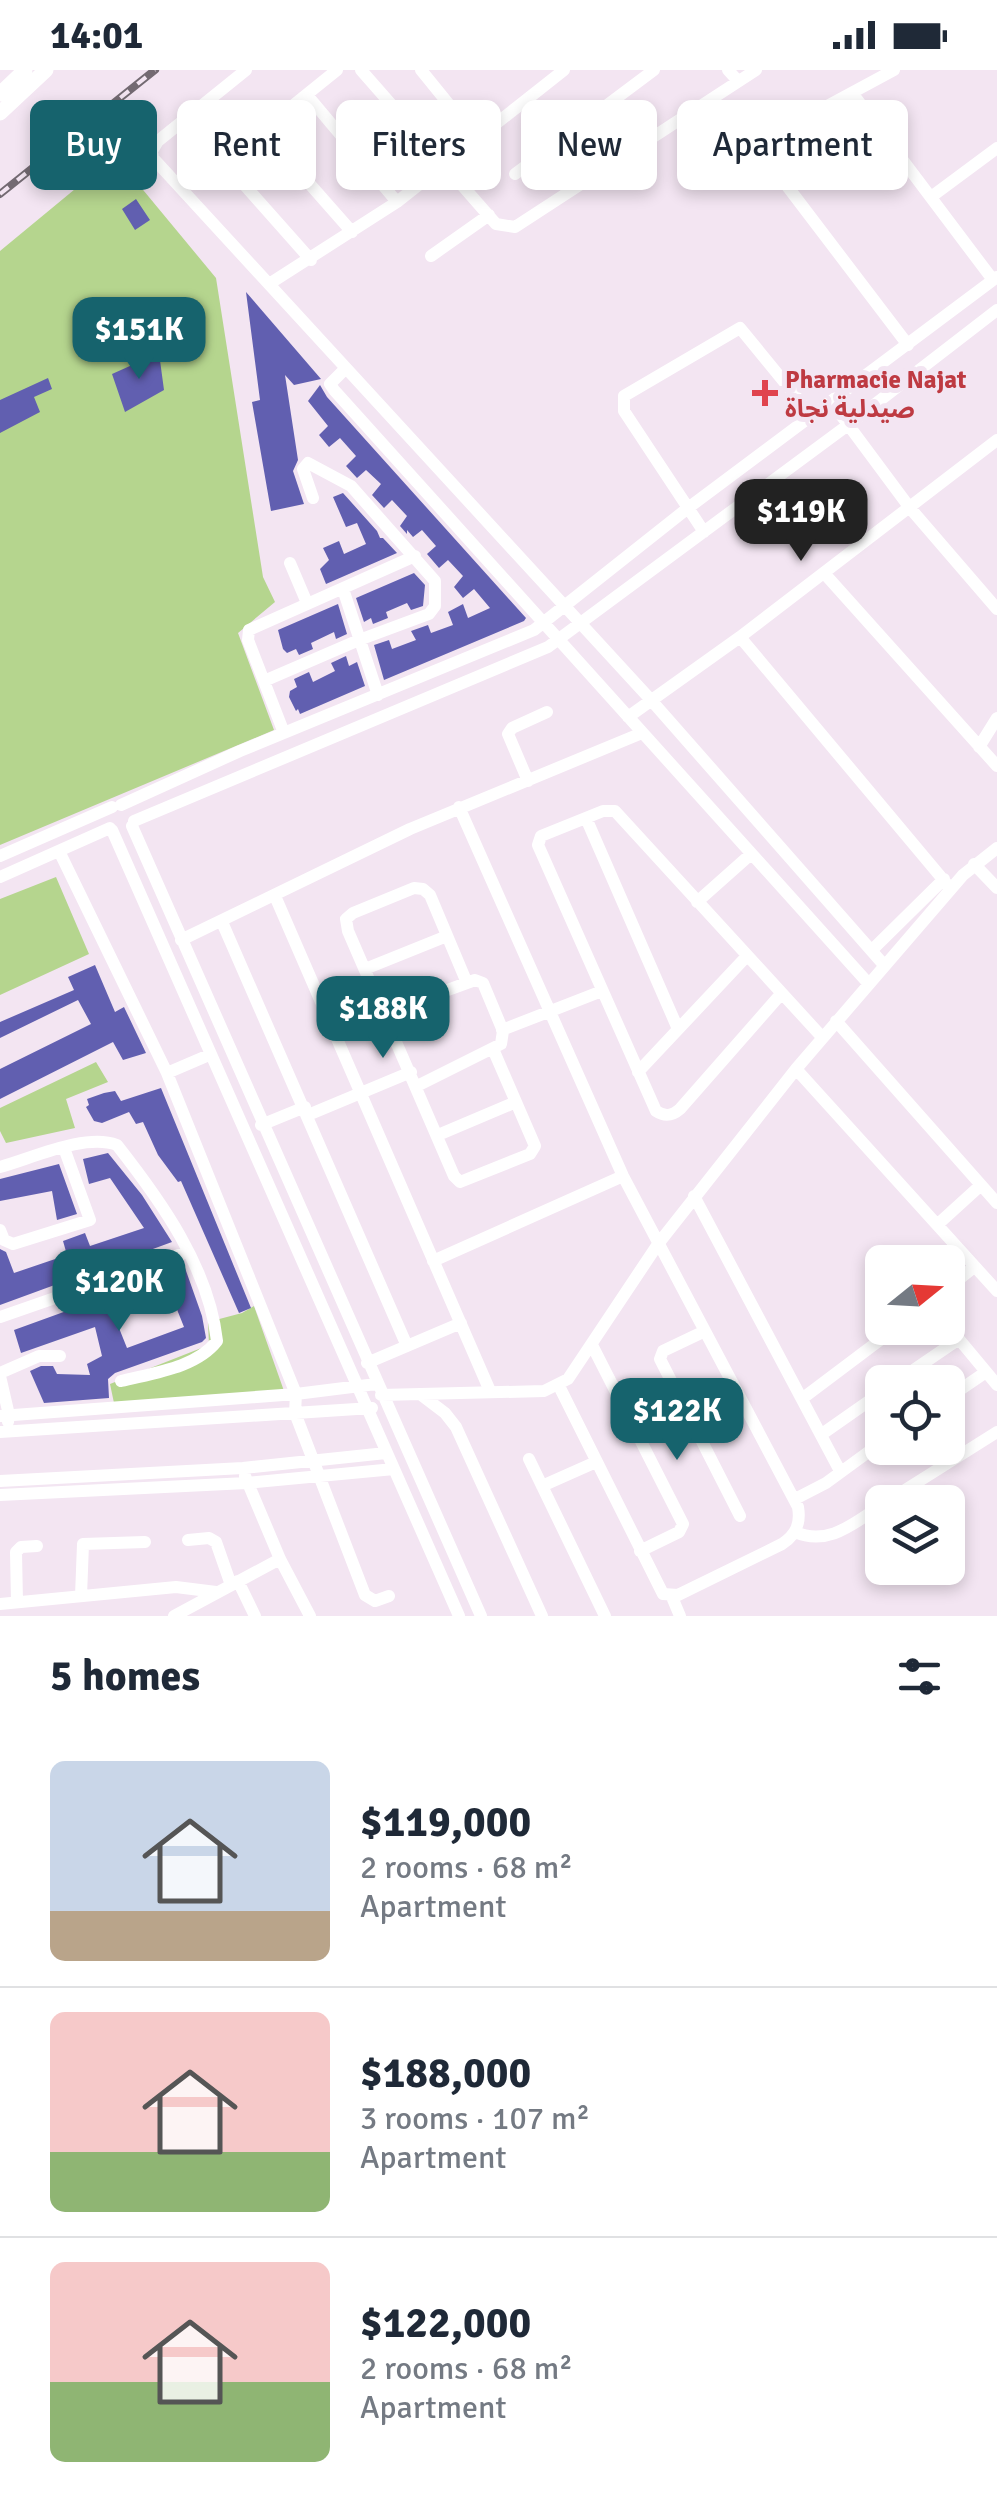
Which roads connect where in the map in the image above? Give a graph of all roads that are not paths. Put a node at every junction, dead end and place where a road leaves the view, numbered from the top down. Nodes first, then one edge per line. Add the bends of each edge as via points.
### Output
1 (25, 70) edge
2 (46, 70) edge
3 (246, 70) edge
4 (338, 70) edge
5 (361, 70) edge
6 (421, 70) edge
7 (564, 70) edge
8 (654, 70) edge
9 (756, 70) edge
10 (894, 70) edge
11 (733, 76) edge
12 (0, 94) edge
13 (853, 94) junction
14 (307, 95) junction
15 (208, 100) edge
16 (301, 100) edge
17 (387, 100) edge
18 (445, 100) edge
19 (0, 113) edge
20 (501, 121) edge
21 (177, 126) edge
22 (997, 148) edge
23 (515, 174) dead end
24 (177, 183) edge
25 (183, 190) edge
26 (249, 190) edge
27 (315, 190) edge
28 (412, 190) edge
29 (466, 190) edge
30 (931, 197) junction
31 (396, 202) junction
32 (489, 215) junction
33 (352, 232) junction
34 (431, 256) dead end
35 (310, 260) junction
36 (995, 279) edge
37 (269, 284) junction
38 (997, 310) edge
39 (908, 345) junction
40 (346, 368) junction
41 (832, 402) junction
42 (812, 416) junction
43 (848, 425) junction
44 (995, 445) edge
45 (313, 498) dead end
46 (688, 508) junction
47 (910, 508) junction
48 (704, 532) junction
49 (414, 556) junction
50 (290, 563) dead end
51 (824, 573) junction
52 (343, 590) junction
53 (307, 603) junction
54 (564, 606) junction
55 (997, 608) edge
56 (545, 622) junction
57 (581, 624) junction
58 (740, 637) junction
59 (560, 639) junction
60 (359, 640) junction
61 (264, 681) junction
62 (383, 692) junction
63 (651, 700) junction
64 (398, 710) junction
65 (548, 712) dead end
66 (628, 718) junction
67 (997, 718) edge
68 (284, 733) junction
69 (642, 733) junction
70 (978, 747) junction
71 (240, 751) junction
72 (997, 766) edge
73 (250, 773) junction
74 (528, 780) junction
75 (117, 806) junction
76 (459, 806) junction
77 (586, 818) junction
78 (133, 824) junction
79 (111, 829) junction
80 (997, 848) edge
81 (59, 850) junction
82 (752, 854) junction
83 (0, 856) edge
84 (974, 864) junction
85 (0, 877) edge
86 (948, 884) junction
87 (997, 888) edge
88 (275, 896) junction
89 (697, 902) junction
90 (222, 922) junction
91 (447, 936) junction
92 (182, 940) junction
93 (872, 950) junction
94 (746, 957) junction
95 (884, 965) junction
96 (366, 969) junction
97 (467, 982) junction
98 (868, 983) junction
99 (602, 990) junction
100 (781, 994) junction
101 (550, 1010) junction
102 (385, 1013) junction
103 (836, 1020) junction
104 (678, 1029) junction
105 (502, 1030) junction
106 (822, 1037) junction
107 (223, 1038) junction
108 (493, 1050) junction
109 (209, 1056) junction
110 (232, 1057) junction
111 (796, 1069) junction
112 (638, 1072) junction
113 (167, 1073) junction
114 (414, 1079) junction
115 (360, 1093) junction
116 (516, 1102) junction
117 (306, 1111) junction
118 (261, 1125) junction
119 (438, 1135) junction
120 (64, 1148) junction
121 (0, 1168) edge
122 (623, 1176) junction
123 (981, 1185) junction
124 (694, 1196) junction
125 (997, 1204) edge
126 (937, 1226) junction
127 (0, 1230) edge
128 (658, 1244) junction
129 (186, 1252) junction
130 (433, 1261) junction
131 (974, 1267) junction
132 (965, 1274) edge
133 (997, 1292) edge
134 (0, 1317) edge
135 (461, 1324) junction
136 (705, 1331) junction
137 (592, 1344) junction
138 (873, 1345) edge
139 (950, 1345) edge
140 (964, 1345) edge
141 (407, 1346) junction
142 (60, 1356) dead end
143 (367, 1363) junction
144 (921, 1365) edge
145 (986, 1372) junction
146 (0, 1375) edge
147 (121, 1381) dead end
148 (997, 1385) edge
149 (357, 1386) junction
150 (558, 1386) junction
151 (965, 1386) edge
152 (490, 1391) junction
153 (296, 1394) junction
154 (420, 1394) junction
155 (381, 1396) junction
156 (803, 1398) junction
157 (203, 1399) junction
158 (865, 1404) edge
159 (367, 1409) junction
160 (295, 1412) junction
161 (5, 1415) edge
162 (207, 1418) junction
163 (3, 1432) edge
164 (997, 1433) edge
165 (822, 1434) junction
166 (386, 1453) junction
167 (865, 1454) edge
168 (529, 1459) dead end
169 (315, 1461) junction
170 (596, 1462) junction
171 (244, 1468) junction
172 (394, 1470) junction
173 (840, 1471) junction
174 (321, 1477) junction
175 (0, 1481) edge
176 (247, 1483) junction
177 (914, 1485) edge
178 (542, 1486) junction
179 (0, 1495) edge
180 (794, 1499) junction
181 (865, 1515) edge
182 (740, 1516) dead end
183 (795, 1532) junction
184 (188, 1540) dead end
185 (146, 1542) dead end
186 (37, 1546) dead end
187 (640, 1551) junction
188 (280, 1559) junction
189 (234, 1583) junction
190 (216, 1592) junction
191 (80, 1596) junction
192 (389, 1596) dead end
193 (672, 1597) junction
194 (17, 1602) junction
195 (0, 1604) edge
196 (174, 1616) edge
197 (255, 1616) edge
198 (310, 1616) edge
199 (459, 1616) edge
200 (480, 1616) edge
201 (542, 1616) edge
202 (605, 1616) edge
203 (680, 1616) edge

1 - 12 street
2 - 19 street
3 - 15 street
4 - 14 street
5 - 17 street
6 - 18 street
7 - 20 street
8 - 23 street
9 - 11 street
10 - 13 street
11 - 32 street via 524,224 506,227
13 - 30 street
13 - 39 street via 763,142 760,150
14 - 16 street
14 - 31 street
21 - 24 street via 154,145 154,158
22 - 30 street
25 - 37 street
26 - 35 street
27 - 33 street
28 - 31 street
29 - 32 street
30 - 36 street
31 - 33 street
32 - 34 street
33 - 35 street
35 - 37 street
36 - 39 street
37 - 40 street
38 - 43 street
39 - 41 street
40 - 54 street
40 - 56 street via 330,384 334,390
41 - 42 street
41 - 43 street
42 - 46 street
42 - 46 street via 740,328 628,392 624,410
43 - 47 street
43 - 48 street
44 - 47 street
45 - 49 street via 303,469 308,463 351,486
46 - 48 street
46 - 54 street
47 - 51 street
47 - 55 street
48 - 57 street
49 - 52 street
49 - 60 street via 435,581 435,606
50 - 53 street
51 - 58 street
51 - 70 street
52 - 53 street
52 - 60 street
53 - 61 street via 249,630
54 - 56 street
54 - 57 street
56 - 59 street
56 - 62 street
57 - 59 street
57 - 63 street
58 - 63 street
58 - 86 street
59 - 64 street
59 - 66 street
60 - 61 street
60 - 62 street
61 - 68 street
62 - 64 street
62 - 68 street
63 - 66 street
63 - 93 street
64 - 73 street
65 - 74 street via 508,734
66 - 69 street
67 - 70 street
68 - 71 street
69 - 74 street
69 - 82 street
70 - 72 street
71 - 73 street
71 - 75 street
73 - 78 street
74 - 76 street
75 - 78 street via 130,808
75 - 79 street via 106,820
75 - 83 street
76 - 88 street
76 - 101 street
77 - 89 street via 616,811
77 - 99 street via 543,834 538,845
77 - 104 street
78 - 79 street
78 - 92 street
79 - 81 street
79 - 109 street
80 - 84 street
81 - 85 street
81 - 113 street
82 - 89 street
82 - 98 street
84 - 86 street
84 - 87 street
86 - 93 street
86 - 95 street
88 - 90 street
88 - 115 street
89 - 94 street
90 - 92 street
90 - 117 street
91 - 96 street
91 - 96 street via 423,888 352,913 346,927
91 - 97 street
92 - 107 street
93 - 95 street
94 - 100 street
94 - 104 street
95 - 98 street
96 - 102 street
97 - 102 street
97 - 105 street via 483,983
98 - 103 street
99 - 101 street
99 - 112 street
100 - 106 street
100 - 112 street via 676,1113 656,1111
101 - 105 street
101 - 122 street
102 - 114 street
103 - 106 street
103 - 123 street
104 - 112 street
105 - 108 street via 503,1040
106 - 111 street
107 - 109 street via 212,1038
107 - 110 street
108 - 114 street
108 - 116 street
109 - 110 street via 224,1066
109 - 113 street
109 - 149 street
110 - 118 street
111 - 124 street
111 - 126 street
113 - 153 street
114 - 115 street
114 - 119 street
115 - 117 street
115 - 130 street
116 - 119 street
116 - 119 street via 535,1150 466,1182 456,1178
117 - 118 street
117 - 141 street
118 - 143 street
120 - 121 street
120 - 127 street via 90,1220 13,1244
120 - 129 street via 92,1140 117,1145 176,1225
122 - 128 street
122 - 130 street
123 - 125 street
123 - 126 street
124 - 128 street
124 - 156 street
126 - 131 street
128 - 136 street
128 - 137 street
129 - 134 street
129 - 147 street via 217,1341 186,1364
130 - 135 street
131 - 132 street
131 - 133 street
135 - 141 street
135 - 152 street
136 - 180 street
136 - 182 street via 666,1349 660,1359
137 - 150 street
137 - 187 street via 683,1524
138 - 156 street
139 - 144 street
140 - 145 street
141 - 143 street
142 - 146 street via 40,1356
143 - 155 street
145 - 148 street
145 - 151 street
146 - 161 street
149 - 153 street
149 - 155 street
149 - 159 street
150 - 152 street
150 - 170 street
152 - 154 street
153 - 157 street
153 - 160 street
154 - 155 street
154 - 201 street via 456,1427
155 - 159 street
155 - 200 street
156 - 165 street
157 - 161 street
157 - 162 street
158 - 165 street
159 - 160 street
159 - 166 street
160 - 162 street
160 - 169 street
161 - 163 street
162 - 163 street
164 - 177 street
165 - 173 street
166 - 169 street
166 - 172 street
167 - 173 street
168 - 178 street
169 - 171 street
169 - 174 street
170 - 178 street
170 - 187 street
171 - 175 street
171 - 176 street
172 - 174 street
172 - 199 street
173 - 180 street
174 - 176 street
174 - 192 street via 365,1596
176 - 179 street
176 - 188 street
178 - 202 street
180 - 183 street via 800,1516
181 - 183 street via 828,1537
183 - 193 street
184 - 189 street via 216,1542
185 - 191 street via 83,1544
186 - 194 street via 16,1552
187 - 193 street via 660,1592
188 - 189 street
188 - 198 street
189 - 190 street
189 - 197 street
190 - 191 street via 176,1586
190 - 196 street
191 - 194 street
193 - 203 street
194 - 195 street

